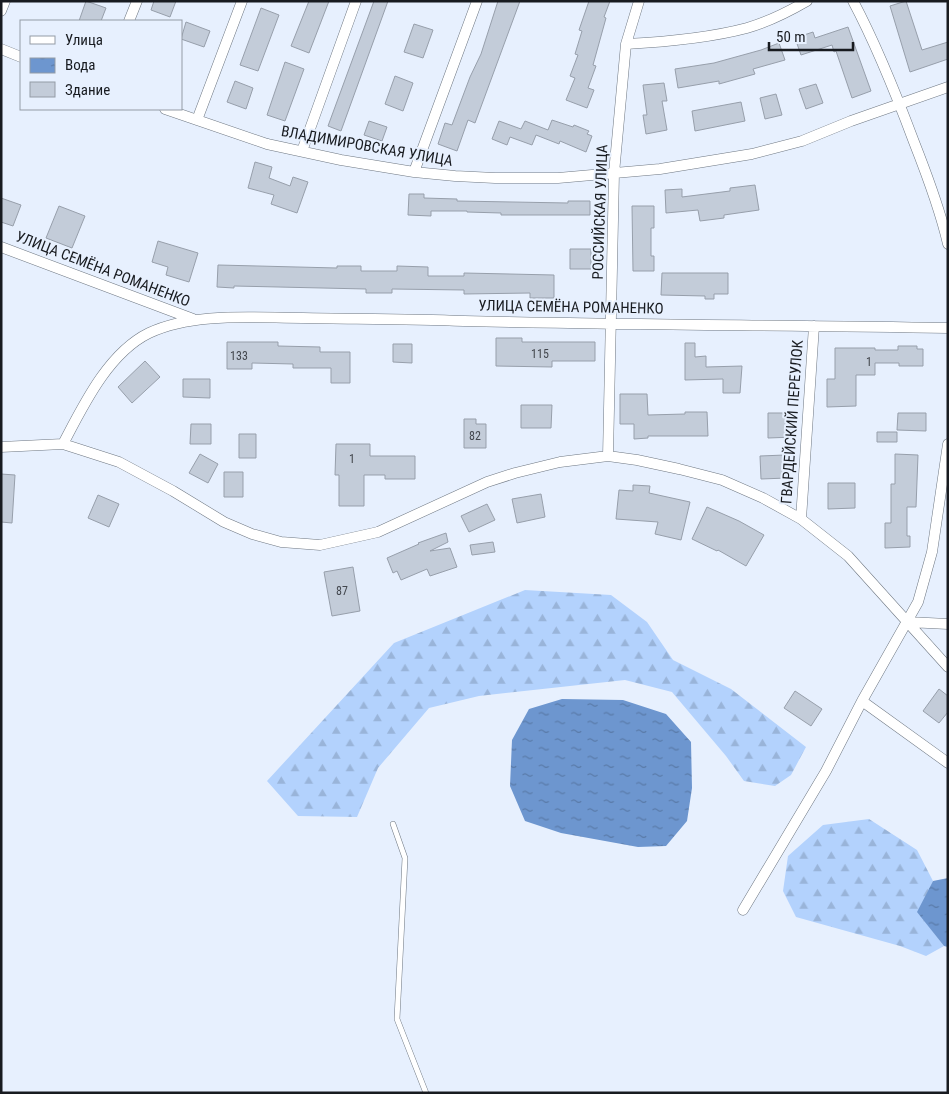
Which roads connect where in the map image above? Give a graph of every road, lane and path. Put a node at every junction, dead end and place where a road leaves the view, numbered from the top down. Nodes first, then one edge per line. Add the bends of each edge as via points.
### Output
1 (5, 1) edge
2 (137, 1) edge
3 (242, 1) edge
4 (356, 1) edge
5 (478, 1) edge
6 (639, 1) edge
7 (807, 1) edge
8 (852, 1) edge
9 (1, 11) edge
10 (130, 20) edge
11 (626, 44) junction
12 (1, 49) edge
13 (20, 57) edge
14 (948, 87) edge
15 (900, 104) junction
16 (168, 110) edge
17 (197, 120) junction
18 (302, 151) junction
19 (414, 172) junction
20 (614, 173) junction
21 (948, 244) edge
22 (1, 247) edge
23 (193, 319) junction
24 (612, 324) junction
25 (814, 326) junction
26 (948, 328) edge
27 (63, 444) junction
28 (948, 444) edge
29 (1, 446) edge
30 (608, 456) junction
31 (946, 474) edge
32 (801, 520) junction
33 (908, 622) junction
34 (948, 624) edge
35 (948, 667) edge
36 (862, 701) junction
37 (948, 764) edge
38 (393, 824) dead end
39 (743, 910) dead end
40 (426, 1093) edge

1 - 9 street
2 - 10 street
3 - 17 street
4 - 18 street
5 - 19 street
6 - 11 street, РОССИЙСКАЯ УЛИЦА
7 - 11 street via 780,16 747,28 668,42
8 - 15 street
11 - 20 street, РОССИЙСКАЯ УЛИЦА
12 - 13 street
14 - 15 street, ВЛАДИМИРОВСКАЯ УЛИЦА
15 - 20 street, ВЛАДИМИРОВСКАЯ УЛИЦА via 802,141 752,154
15 - 21 street
16 - 17 street, ВЛАДИМИРОВСКАЯ УЛИЦА
17 - 18 street, ВЛАДИМИРОВСКАЯ УЛИЦА via 267,144
18 - 19 street, ВЛАДИМИРОВСКАЯ УЛИЦА
19 - 20 street, ВЛАДИМИРОВСКАЯ УЛИЦА via 495,178 558,178
20 - 24 street, РОССИЙСКАЯ УЛИЦА
22 - 23 street, УЛИЦА СЕМЁНА РОМАНЕНКО
23 - 24 street, УЛИЦА СЕМЁНА РОМАНЕНКО
23 - 27 street, УЛИЦА СЕМЁНА РОМАНЕНКО via 149,334 109,367
24 - 25 street, УЛИЦА СЕМЁНА РОМАНЕНКО
24 - 30 street, РОССИЙСКАЯ УЛИЦА
25 - 26 street, УЛИЦА СЕМЁНА РОМАНЕНКО
25 - 32 street, ГВАРДЕЙСКИЙ ПЕРЕУЛОК
27 - 29 street
27 - 30 street via 119,462 224,522 252,534 281,542 320,546 378,532 487,482 515,473 560,462
28 - 31 street
30 - 32 street via 722,480
31 - 33 street via 932,552 918,602
32 - 33 street via 848,556
33 - 34 street
33 - 35 street
33 - 36 street
36 - 37 street
36 - 39 street via 826,771
38 - 40 lane via 406,858 397,1019

